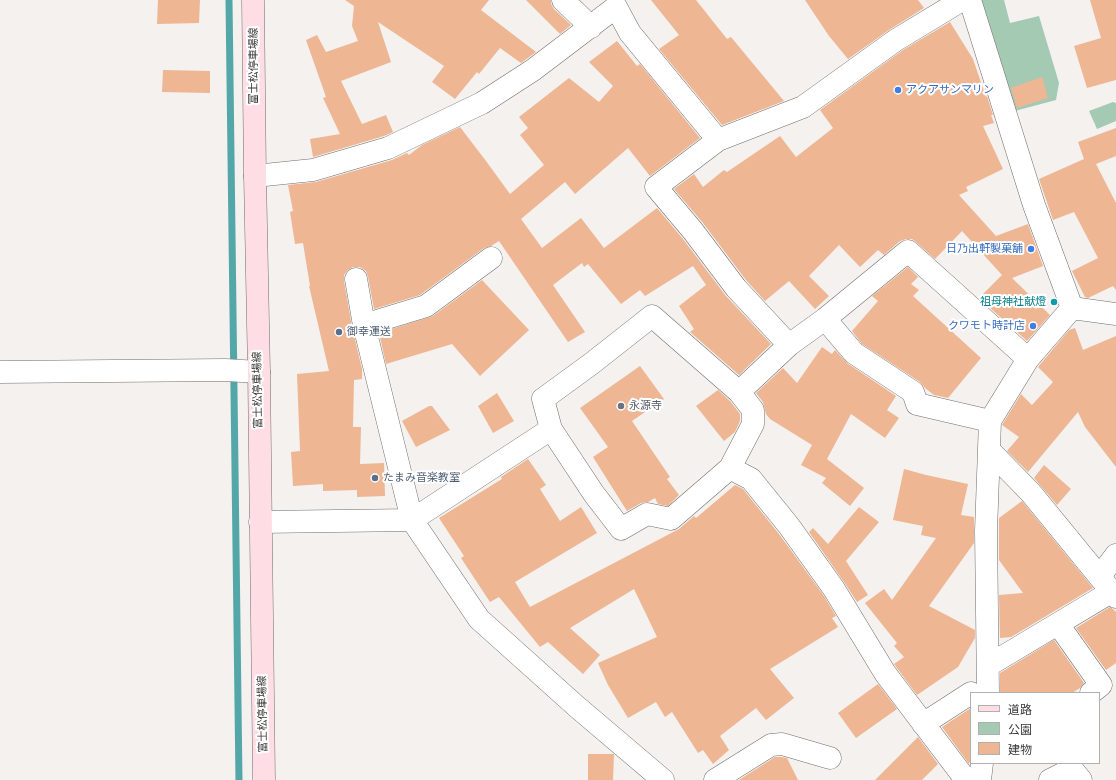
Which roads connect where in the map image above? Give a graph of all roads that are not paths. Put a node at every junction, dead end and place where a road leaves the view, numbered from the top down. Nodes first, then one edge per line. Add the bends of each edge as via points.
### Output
1 (253, 0) edge
2 (564, 0) edge
3 (962, 0) edge
4 (970, 0) edge
5 (614, 4) edge
6 (591, 27) junction
7 (718, 140) junction
8 (255, 176) junction
9 (491, 258) dead end
10 (356, 279) dead end
11 (1072, 308) junction
12 (1116, 314) edge
13 (825, 319) junction
14 (364, 325) junction
15 (789, 345) junction
16 (1028, 358) junction
17 (0, 372) edge
18 (254, 372) junction
19 (739, 392) junction
20 (990, 421) junction
21 (551, 429) junction
22 (990, 450) junction
23 (730, 468) junction
24 (412, 520) junction
25 (260, 522) junction
26 (1116, 555) edge
27 (1109, 588) edge
28 (1058, 624) junction
29 (982, 685) edge
30 (971, 692) edge
31 (1092, 692) edge
32 (970, 693) edge
33 (923, 724) junction
34 (830, 758) dead end
35 (982, 764) edge
36 (264, 780) edge
37 (663, 780) edge
38 (715, 780) edge
39 (966, 780) edge
40 (980, 780) edge
41 (1050, 780) edge
42 (1081, 780) edge

1 - 8 main road, 富士松停車場線
2 - 6 street
3 - 7 street via 896,40 804,107
4 - 11 street via 1034,205
5 - 6 street
5 - 7 street via 630,33
6 - 8 street via 533,70 482,103 388,148 313,170
7 - 15 street via 656,187 736,288
8 - 18 main road, 富士松停車場線
9 - 14 street via 426,306
10 - 14 street
11 - 12 street
11 - 16 street
13 - 15 street
13 - 16 street via 908,251
13 - 20 street via 854,354 913,392 917,404
14 - 24 street
15 - 19 street
16 - 20 street
17 - 18 street
18 - 25 main road, 富士松停車場線
19 - 21 street via 652,316 543,398
19 - 23 street via 753,410 753,424
20 - 22 street
21 - 23 street via 594,494 621,529 646,514 672,519
21 - 24 street
22 - 27 street via 1031,493
22 - 29 street
23 - 33 street via 751,479 789,526 834,589 885,673
24 - 25 street
24 - 37 street via 479,619
25 - 36 main road, 富士松停車場線
26 - 27 street
27 - 28 street
28 - 29 street
28 - 31 street via 1101,685
29 - 30 street
32 - 33 street
33 - 39 street
34 - 38 street via 782,744 771,745
35 - 40 street
41 - 42 street via 1072,769

